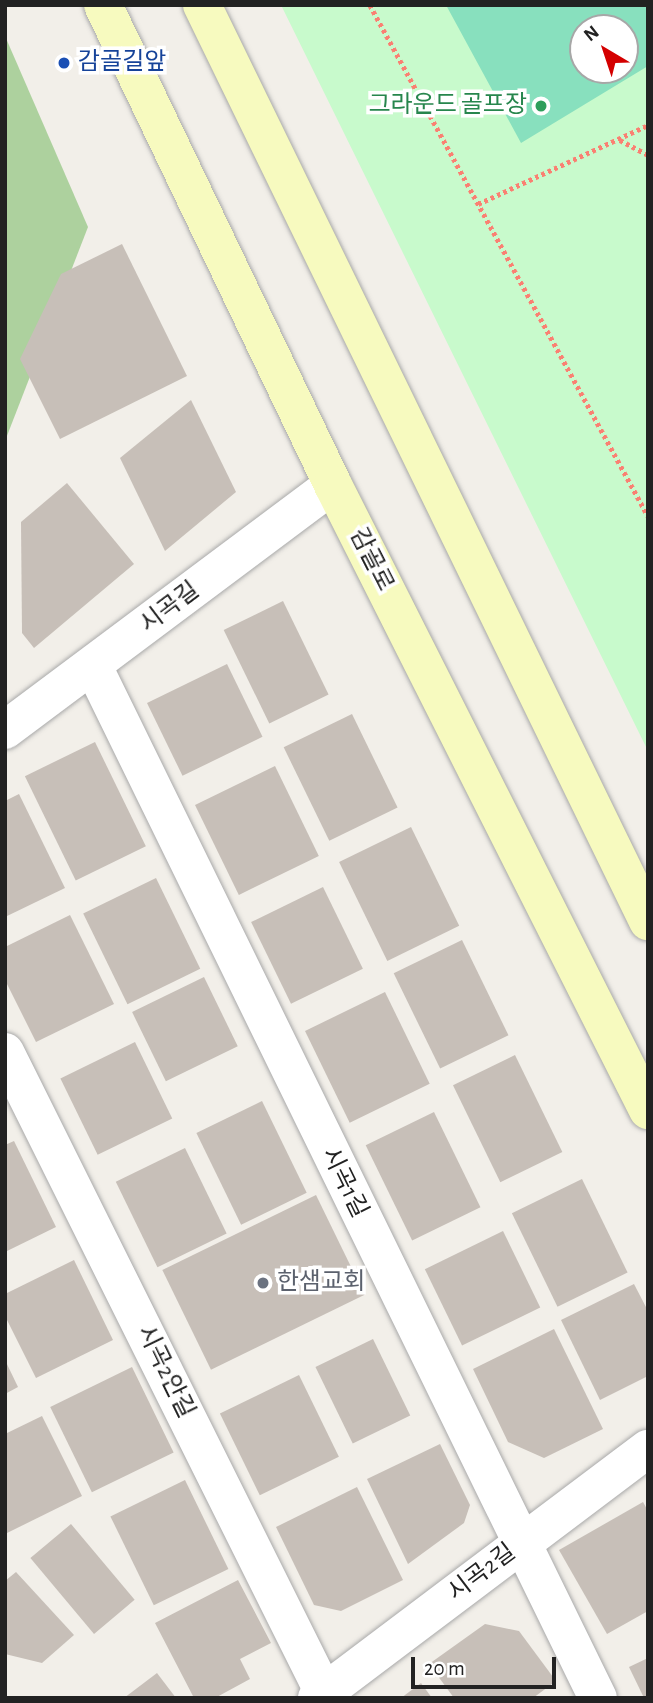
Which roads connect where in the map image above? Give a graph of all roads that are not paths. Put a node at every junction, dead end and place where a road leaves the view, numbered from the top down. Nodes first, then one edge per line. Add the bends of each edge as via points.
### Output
1 (103, 5) edge
2 (202, 5) edge
3 (333, 485) junction
4 (93, 666) junction
5 (5, 730) edge
6 (648, 921) edge
7 (5, 1052) edge
8 (648, 1110) edge
9 (648, 1449) edge
10 (521, 1544) junction
11 (321, 1695) edge
12 (598, 1698) edge

1 - 3 main road, 감골로
2 - 6 main road
3 - 4 street, 시곡길
3 - 8 main road, 감골로
4 - 5 street, 시곡길
4 - 10 street, 시곡1길
7 - 11 street, 시곡2안길
9 - 10 street, 시곡2길
10 - 11 street, 시곡2길
10 - 12 street, 시곡1길

